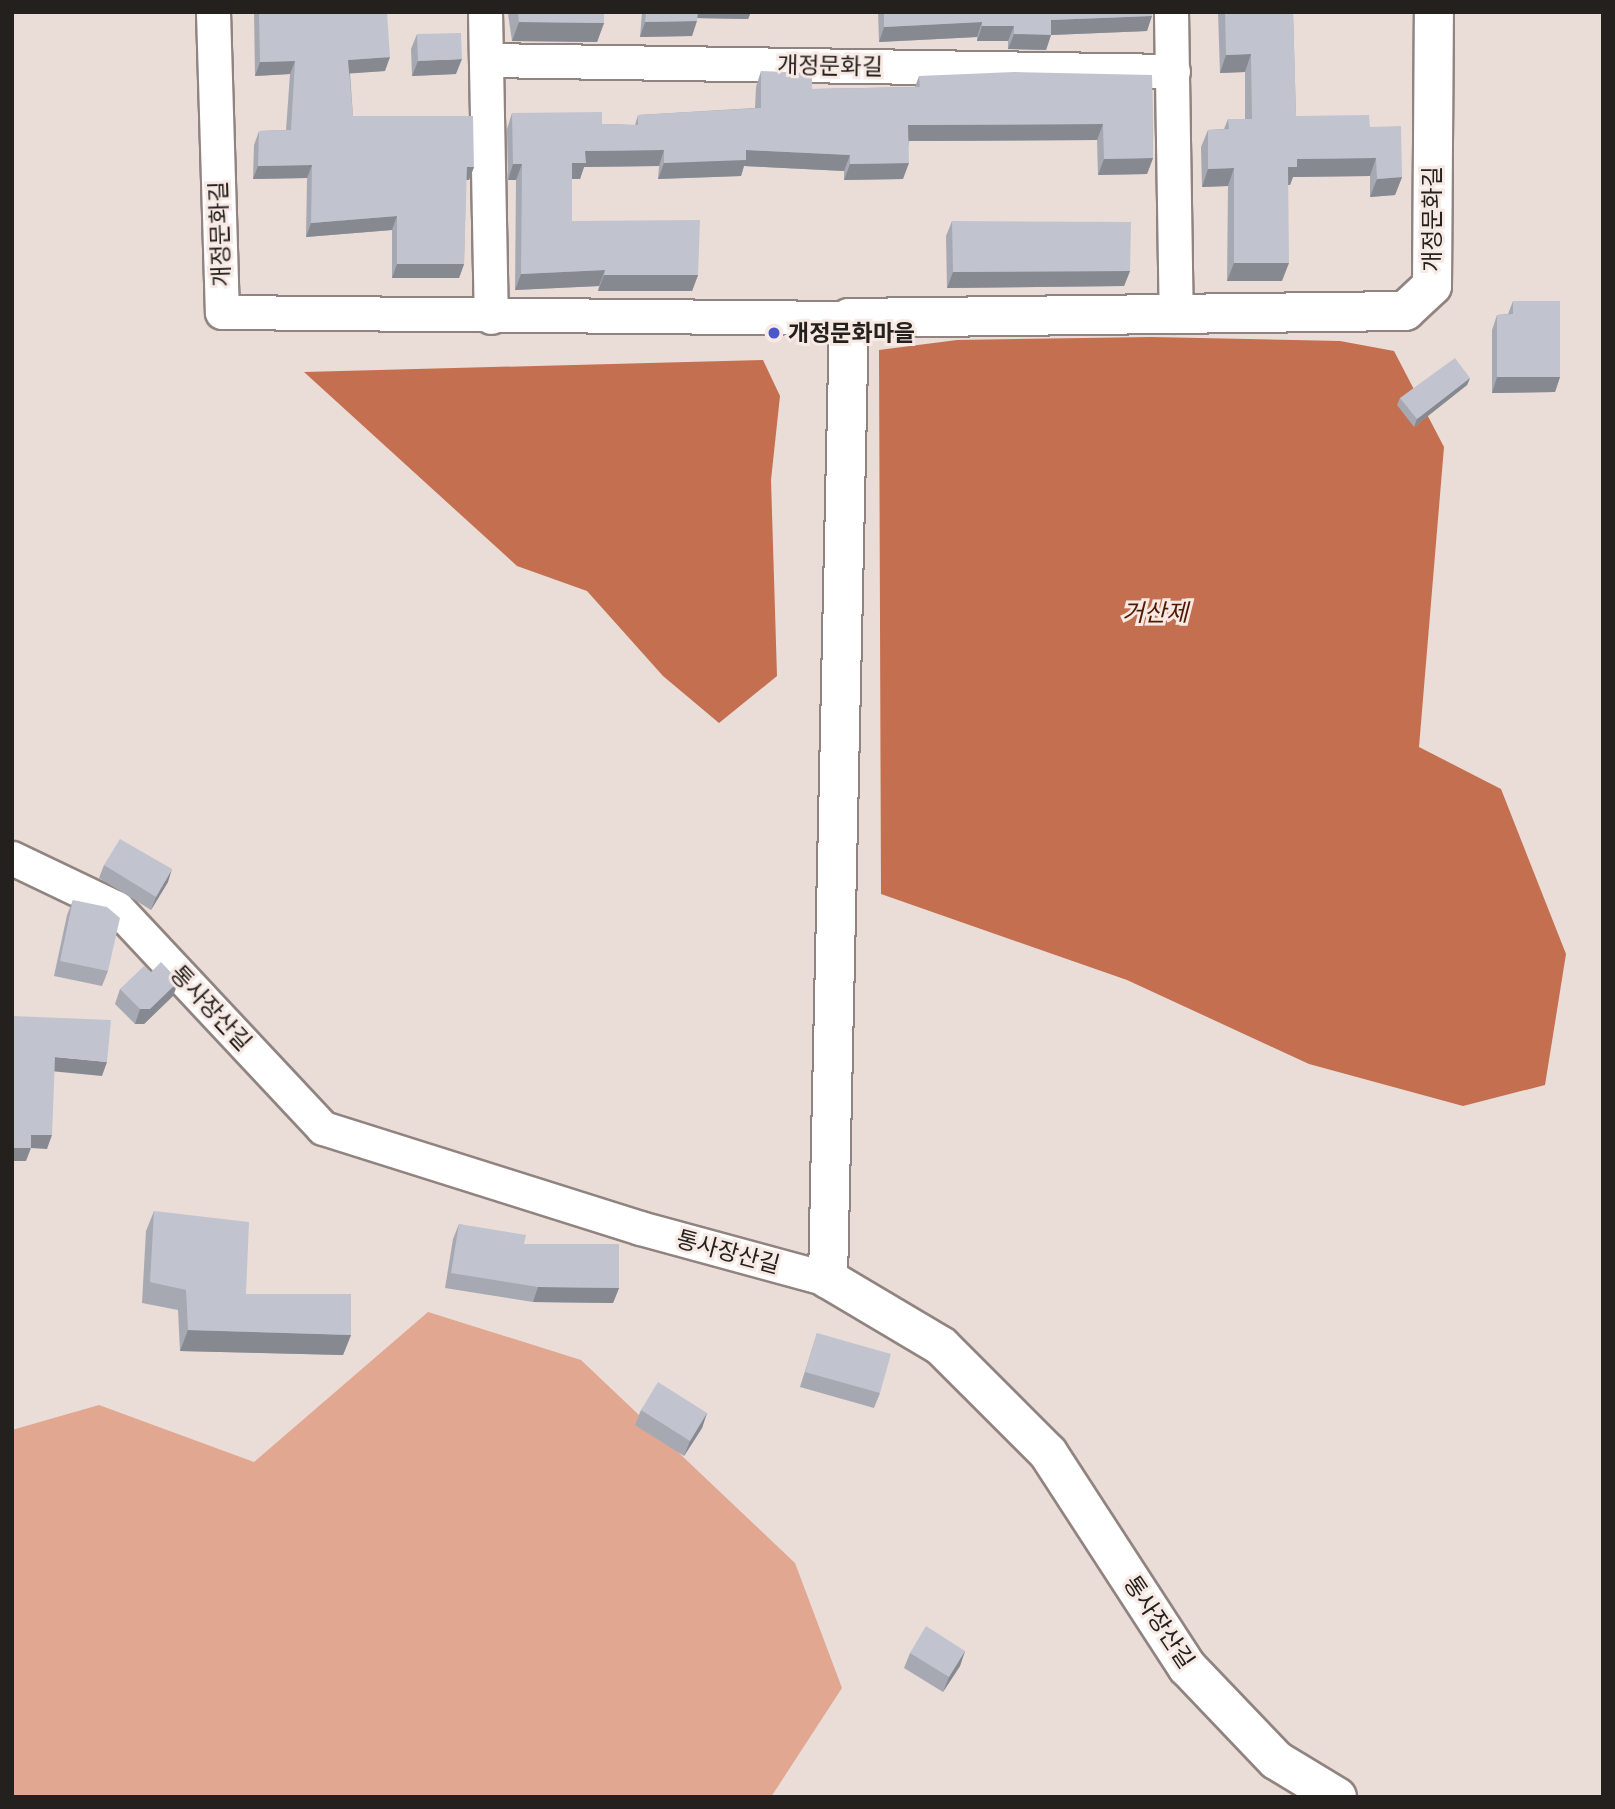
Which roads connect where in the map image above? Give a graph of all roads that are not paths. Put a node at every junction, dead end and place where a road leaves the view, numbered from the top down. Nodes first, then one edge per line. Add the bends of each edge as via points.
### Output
1 (214, 12) edge
2 (485, 12) edge
3 (1171, 12) edge
4 (1433, 12) edge
5 (487, 60) junction
6 (1173, 71) junction
7 (1176, 316) junction
8 (491, 317) junction
9 (849, 318) junction
10 (12, 858) edge
11 (828, 1279) junction
12 (1337, 1797) edge

1 - 8 street, 개정문화길 via 222,312
2 - 5 street
3 - 6 street
4 - 7 street, 개정문화길 via 1432,286 1405,311
5 - 6 street, 개정문화길
5 - 8 street
6 - 7 street
7 - 9 street, 개정문화길
8 - 9 street, 개정문화길
9 - 11 street
10 - 11 street, 통사장산길 via 117,908 323,1128 640,1228
11 - 12 street, 통사장산길 via 941,1346 1048,1453 1187,1667 1276,1760

